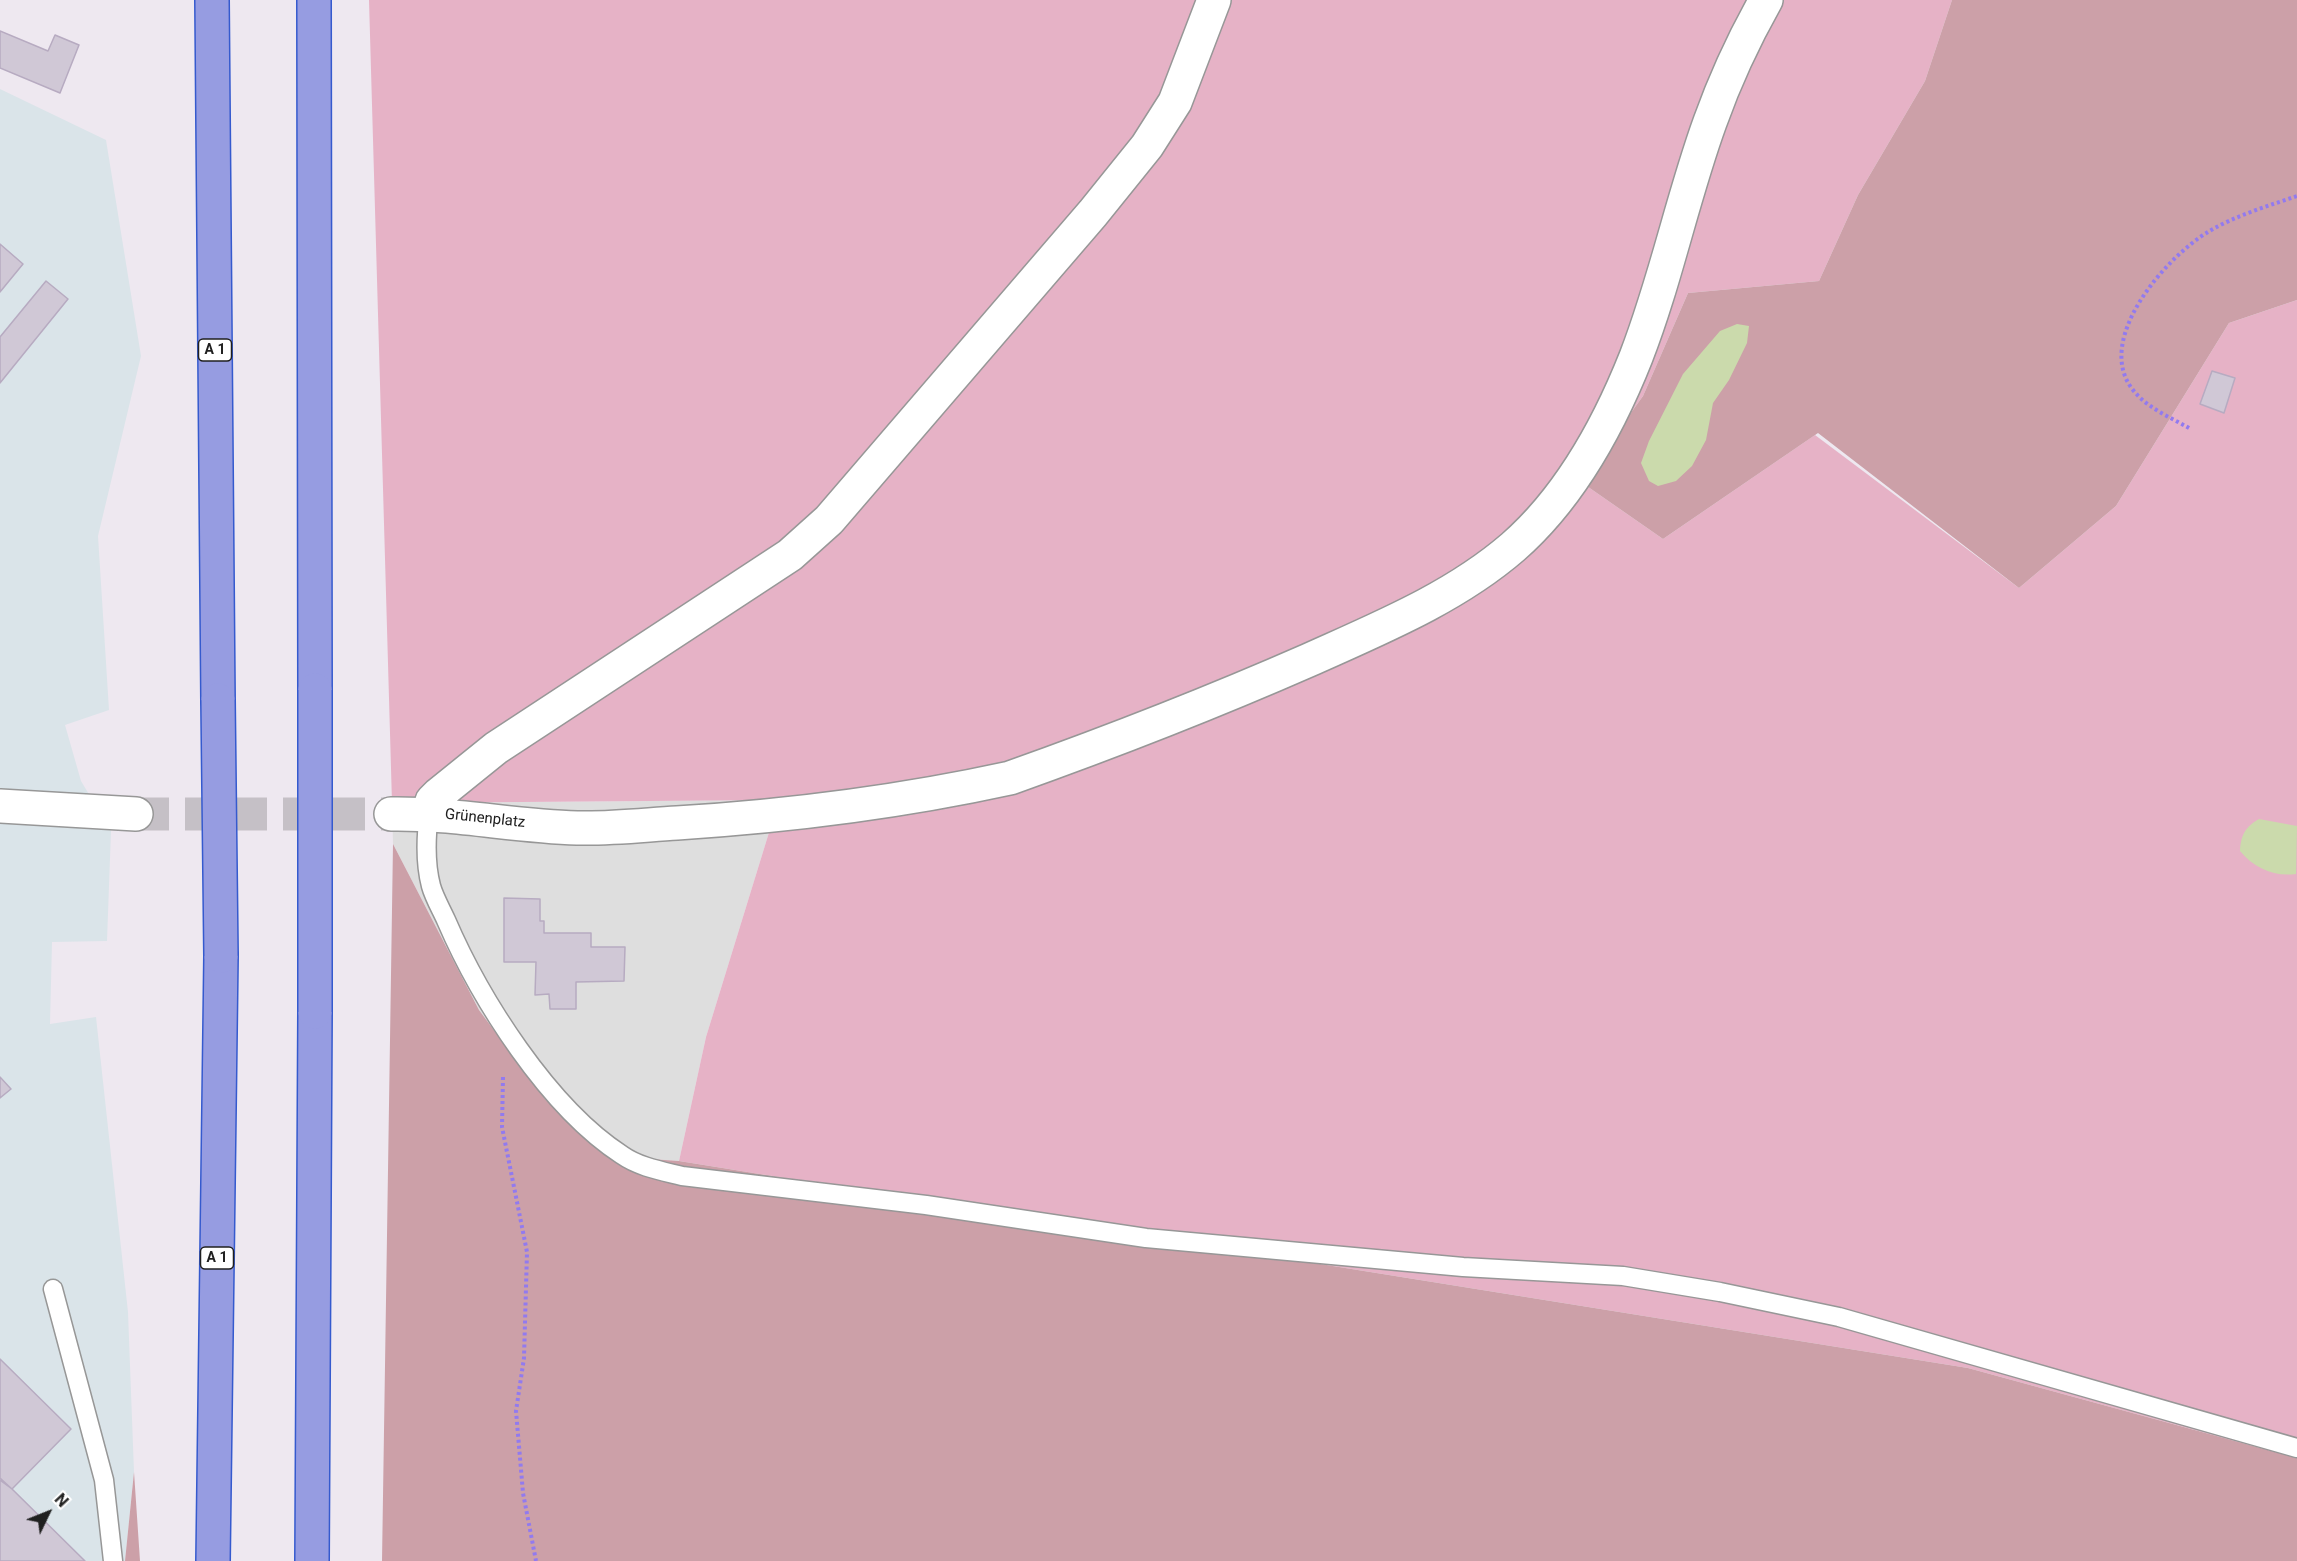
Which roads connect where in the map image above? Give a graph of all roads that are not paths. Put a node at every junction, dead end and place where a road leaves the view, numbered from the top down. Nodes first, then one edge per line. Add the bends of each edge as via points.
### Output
1 (212, 0) edge
2 (314, 0) edge
3 (1214, 0) edge
4 (1766, 0) edge
5 (0, 806) edge
6 (429, 813) junction
7 (136, 814) tunnel mouth
8 (391, 814) tunnel mouth
9 (53, 1289) dead end
10 (2297, 1448) edge
11 (112, 1561) edge
12 (213, 1561) edge
13 (312, 1561) edge

1 - 12 highway, A 1, bridge via 221,956
2 - 13 highway, bridge
3 - 6 street via 1175,102 1147,146 829,520 790,555 496,748 439,794
4 - 6 street, Grünenplatz via 1729,74 1710,123 1671,256 1635,359 1592,447 1544,516 1513,547 1454,590 1412,614 1189,712 1010,778 897,802 744,819 579,828
5 - 7 street
6 - 8 street, Grünenplatz
6 - 10 lane via 426,836 431,886 460,952 510,1036 536,1071 599,1138 623,1156 652,1168 682,1176 926,1205 1146,1238 1463,1267 1623,1276 1720,1292 1839,1317
9 - 11 lane via 104,1480

